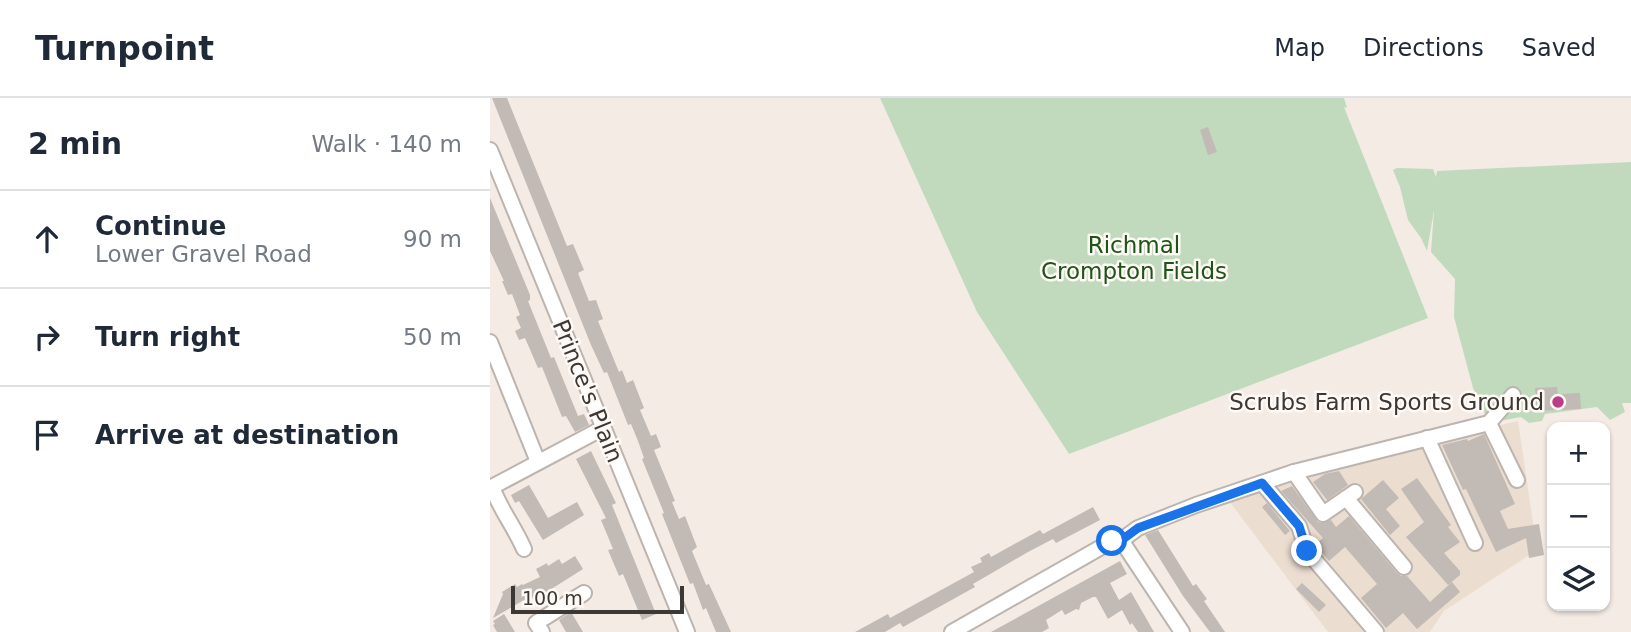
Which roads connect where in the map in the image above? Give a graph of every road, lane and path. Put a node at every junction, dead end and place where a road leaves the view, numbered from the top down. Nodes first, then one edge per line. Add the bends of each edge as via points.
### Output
1 (490, 149) edge
2 (490, 342) edge
3 (1513, 395) dead end
4 (1489, 423) junction
5 (604, 428) junction
6 (1427, 438) junction
7 (538, 462) junction
8 (1294, 472) junction
9 (1517, 480) dead end
10 (1262, 483) junction
11 (491, 487) edge
12 (1119, 542) junction
13 (1475, 543) dead end
14 (524, 549) dead end
15 (1404, 566) dead end
16 (584, 593) dead end
17 (542, 632) edge
18 (687, 632) edge
19 (952, 632) edge
20 (1182, 632) edge
21 (1376, 632) edge

1 - 5 street, Prince's Plain
2 - 7 street
3 - 4 street
4 - 6 street
4 - 9 street
5 - 7 street
5 - 18 street, Prince's Plain
6 - 8 street
6 - 13 street
7 - 11 street
8 - 10 street
8 - 15 street via 1323,514 1350,495
10 - 12 street via 1138,528
10 - 21 street via 1299,526 1307,551
11 - 14 street
12 - 19 street via 1112,541
12 - 20 street
16 - 17 street via 536,623

